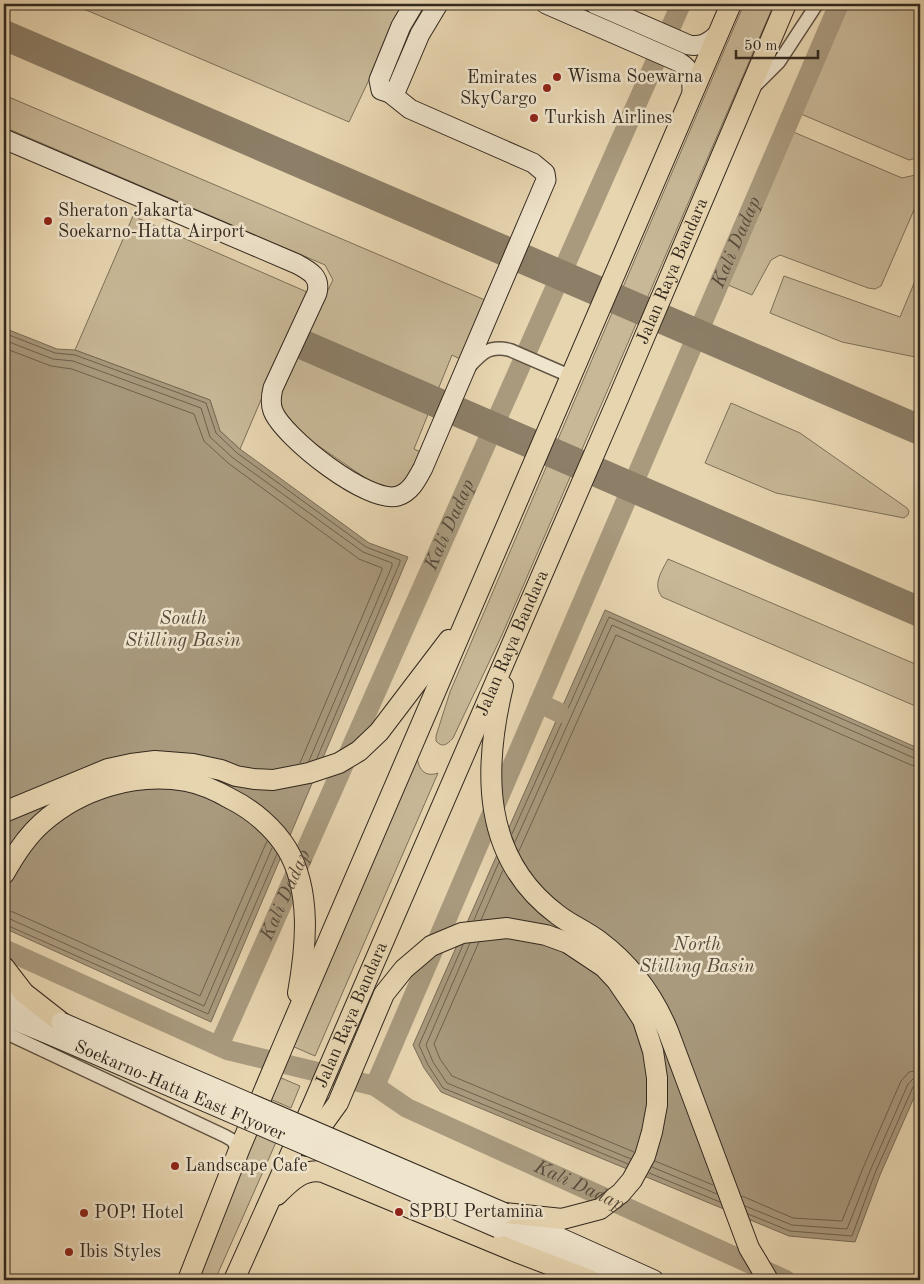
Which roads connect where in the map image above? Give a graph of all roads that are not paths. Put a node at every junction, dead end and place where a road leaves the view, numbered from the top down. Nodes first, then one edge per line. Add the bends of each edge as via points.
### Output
1 (414, 4) edge
2 (438, 4) edge
3 (546, 4) edge
4 (595, 4) edge
5 (731, 4) edge
6 (786, 4) edge
7 (817, 4) edge
8 (717, 35) junction
9 (692, 91) junction
10 (390, 93) junction
11 (748, 94) junction
12 (4, 139) edge
13 (570, 376) junction
14 (462, 377) junction
15 (468, 614) junction
16 (516, 633) junction
17 (4, 812) edge
18 (4, 874) edge
19 (4, 967) edge
20 (4, 999) edge
21 (4, 1016) edge
22 (58, 1030) junction
23 (290, 1031) junction
24 (4, 1032) edge
25 (239, 1150) junction
26 (282, 1173) junction
27 (269, 1202) junction
28 (502, 1220) junction
29 (188, 1280) edge
30 (234, 1280) edge
31 (590, 1280) edge
32 (616, 1280) edge
33 (654, 1280) edge
34 (768, 1280) edge

1 - 10 street via 401,26 379,80 381,90
2 - 10 street via 420,34 397,88
3 - 9 street via 680,62 691,75
4 - 8 street via 689,45 701,46
5 - 8 main road
6 - 11 main road, Jalan Raya Bandara
7 - 11 street via 779,62
8 - 9 main road
9 - 13 main road
10 - 14 street via 410,109 533,163 545,174 541,193
11 - 16 main road, Jalan Raya Bandara
12 - 14 street via 297,264 314,275 318,283 317,293 273,388 271,403 277,418 311,454 366,490 390,497 411,488 423,468
13 - 14 street via 500,347 479,357
13 - 15 main road
15 - 17 main road via 379,732 359,751 339,763 273,780 236,776 193,764 155,761 131,764 108,769
15 - 23 main road
16 - 26 main road, Jalan Raya Bandara
16 - 34 main road via 494,731 492,789 494,816 512,864 534,894 557,915 612,950 640,980 658,1006 749,1248
18 - 23 main road via 35,830 64,805 85,794 125,782 185,780 204,785 238,802 287,849 300,886 304,940 301,979
19 - 22 main road
20 - 22 street
21 - 22 street
22 - 28 street, Soekarno-Hatta East Flyover, bridge
23 - 25 main road
24 - 25 street via 225,1136
25 - 29 main road
26 - 27 main road, Jalan Raya Bandara
26 - 28 main road via 297,1160 338,1103 384,994 404,969 431,946 462,933 507,928 538,933 568,943 604,967 617,982 648,1035 657,1078 657,1105 644,1156 632,1180 600,1209 562,1218
27 - 30 main road, Jalan Raya Bandara
27 - 31 main road via 296,1177 309,1172 323,1172
28 - 32 street
28 - 33 street

